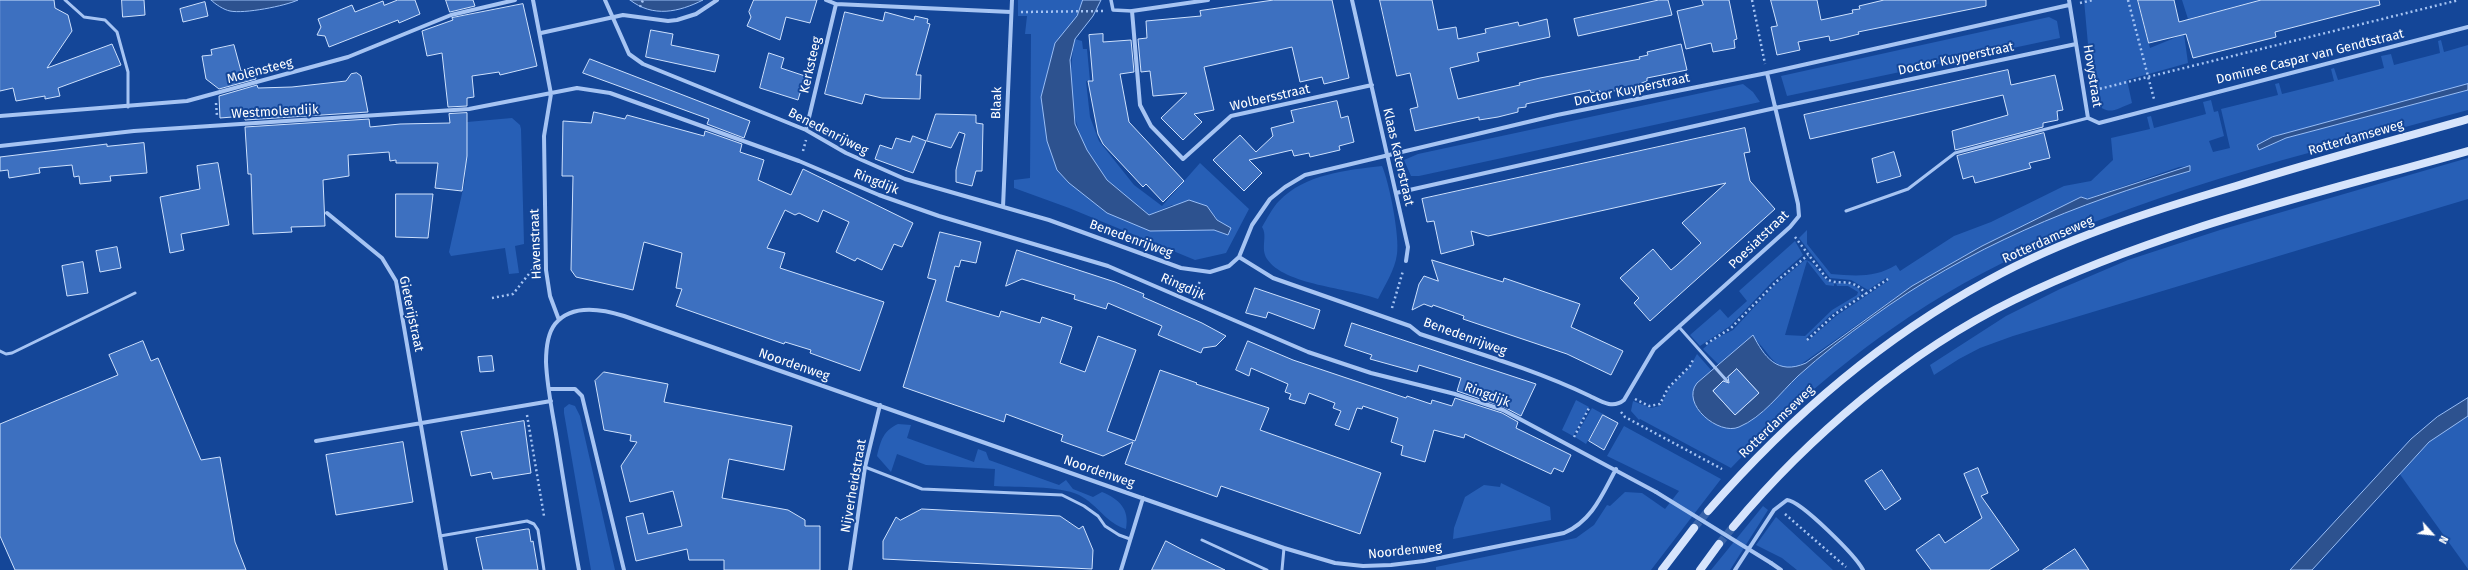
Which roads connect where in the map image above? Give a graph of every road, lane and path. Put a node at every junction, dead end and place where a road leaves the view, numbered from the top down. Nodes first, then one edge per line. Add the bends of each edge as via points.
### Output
1 (65, 0) edge
2 (515, 0) edge
3 (533, 0) edge
4 (605, 0) edge
5 (643, 0) edge
6 (717, 0) edge
7 (826, 0) edge
8 (1012, 0) edge
9 (1112, 0) edge
10 (1208, 0) edge
11 (1352, 0) edge
12 (1752, 0) edge
13 (2128, 0) edge
14 (2459, 0) edge
15 (2069, 2) edge
16 (836, 4) junction
17 (640, 7) dead end
18 (1103, 11) dead end
19 (1132, 11) junction
20 (1011, 12) junction
21 (611, 16) junction
22 (2468, 27) edge
23 (541, 33) junction
24 (2076, 44) junction
25 (1767, 72) junction
26 (2148, 78) junction
27 (1372, 85) junction
28 (216, 93) junction
29 (2084, 93) junction
30 (551, 94) junction
31 (128, 107) junction
32 (2157, 107) junction
33 (1776, 108) junction
34 (0, 116) edge
35 (2088, 118) junction
36 (2468, 119) edge
37 (218, 125) junction
38 (806, 130) junction
39 (0, 146) edge
40 (2468, 151) edge
41 (1387, 157) junction
42 (799, 161) junction
43 (1396, 193) junction
44 (1003, 207) junction
45 (1846, 211) dead end
46 (328, 213) dead end
47 (1790, 228) junction
48 (1808, 255) junction
49 (1239, 257) junction
50 (1406, 261) joint
51 (546, 270) junction
52 (1203, 271) junction
53 (1888, 280) dead end
54 (136, 293) dead end
55 (1866, 294) junction
56 (492, 298) dead end
57 (1192, 302) junction
58 (1388, 318) junction
59 (559, 320) junction
60 (1678, 327) junction
61 (1807, 340) dead end
62 (1699, 350) junction
63 (0, 351) edge
64 (1727, 381) dead end
65 (549, 389) junction
66 (1628, 395) junction
67 (1594, 398) junction
68 (551, 401) junction
69 (525, 405) junction
70 (880, 405) junction
71 (1616, 405) junction
72 (420, 422) junction
73 (1574, 436) dead end
74 (316, 441) dead end
75 (865, 466) junction
76 (1722, 469) dead end
77 (1616, 470) junction
78 (1143, 498) junction
79 (1708, 511) tunnel mouth
80 (1784, 512) dead end
81 (534, 524) junction
82 (1733, 527) tunnel mouth
83 (1694, 528) tunnel mouth
84 (440, 536) junction
85 (1130, 539) junction
86 (1202, 540) dead end
87 (1719, 544) tunnel mouth
88 (1284, 548) junction
89 (446, 570) edge
90 (544, 570) edge
91 (578, 570) edge
92 (624, 570) edge
93 (850, 570) edge
94 (1121, 570) edge
95 (1267, 570) edge
96 (1282, 570) edge
97 (1662, 570) edge
98 (1700, 570) edge
99 (1735, 570) edge
100 (1781, 570) edge
101 (1849, 570) edge
102 (1863, 570) edge

1 - 31 lane via 84,17 105,20 117,32 128,72
2 - 28 street, Molensteeg via 451,15 348,57
3 - 23 street, Havenstraat
4 - 21 street, Benedenrijweg
5 - 17 path
6 - 21 street via 696,14 677,20
7 - 16 street
8 - 20 street, Blaak
9 - 19 street via 1113,10
10 - 19 street
11 - 27 street, Klaas Katerstraat
12 - 25 path
13 - 26 path
14 - 26 path
15 - 24 street, Hovystraat
15 - 25 street, Doctor Kuyperstraat
16 - 20 street
16 - 38 street, Kerksteeg
18 - 20 path
19 - 27 street, Wolbersstraat via 1140,105 1151,126 1183,159 1232,116
20 - 44 street, Blaak
21 - 23 street
21 - 38 street, Benedenrijweg via 629,54 643,64
22 - 32 street, Dominee Caspar van Gendtstraat
23 - 30 street, Havenstraat
24 - 29 street, Hovystraat
24 - 33 street, Doctor Kuyperstraat
25 - 33 street, Poesiatstraat
25 - 41 street, Doctor Kuyperstraat via 1557,116
26 - 29 path
26 - 32 path
27 - 41 street, Klaas Katerstraat
28 - 31 street, Molensteeg via 186,101
28 - 37 path
29 - 35 street, Hovystraat
30 - 37 street, Westmolendijk via 469,109 300,122
30 - 42 street, Ringdijk via 577,88 610,93
30 - 51 street, Havenstraat via 544,136
31 - 34 street, Molensteeg
32 - 35 street, Hovystraat via 2099,123
33 - 43 street, Doctor Kuyperstraat
33 - 47 street, Poesiatstraat via 1798,204 1799,216
35 - 45 lane via 1955,153 1908,189
36 - 79 main road, Rotterdamseweg via 2154,210 2044,252 1987,281 1933,313 1846,374 1761,452
37 - 39 street, Westmolendijk via 134,131
38 - 42 path
38 - 44 street, Benedenrijweg via 846,153 892,174
40 - 82 main road via 2225,219 2152,243 2069,274 2012,301 1921,356 1855,405 1783,470
41 - 43 street, Klaas Katerstraat
41 - 49 street, Doctor Kuyperstraat via 1305,175 1284,187 1270,199 1252,225
42 - 57 street, Ringdijk via 879,195 939,216 1108,266
43 - 50 street, Klaas Katerstraat via 1408,247
44 - 52 street, Benedenrijweg via 1048,220 1181,268
46 - 72 street, Gieterijstraat via 382,258 396,281
47 - 48 path
47 - 60 street, Poesiatstraat
48 - 55 path via 1830,281 1849,281
48 - 62 path via 1777,281 1731,328
49 - 52 street, Benedenrijweg via 1218,271
49 - 58 street, Benedenrijweg via 1273,278
50 - 58 path
51 - 56 path via 532,270 513,294
51 - 59 street, Havenstraat via 550,296
52 - 57 path
53 - 55 path
54 - 63 lane via 12,353
55 - 61 path via 1835,314
57 - 77 street, Ringdijk via 1308,352 1371,373 1455,394 1502,410
58 - 67 street, Benedenrijweg via 1410,326 1420,334 1555,379
59 - 65 street via 551,331 547,347
59 - 70 street, Noordenweg via 568,313 579,310 606,310
60 - 62 lane
60 - 66 street, Poesiatstraat via 1654,349
62 - 64 lane
62 - 66 path via 1690,366 1668,388 1660,404 1649,406
65 - 68 street
65 - 92 street via 575,389 582,396
66 - 71 street, Poesiatstraat
67 - 71 street, Benedenrijweg via 1609,405
67 - 73 path
68 - 69 street
68 - 91 street
69 - 72 street
69 - 81 path via 544,516
70 - 75 street, Nijverheidstraat
70 - 78 street, Noordenweg
71 - 76 path via 1625,417
72 - 74 street
72 - 84 street, Gieterijstraat
75 - 85 lane via 922,489 1062,495 1084,506 1106,526
75 - 93 street, Nijverheidstraat
77 - 88 street, Noordenweg via 1593,510 1576,527 1564,533 1424,561 1362,566 1335,563
77 - 100 street, Ringdijk, bridge
78 - 85 street
78 - 88 street, Noordenweg
80 - 101 path
81 - 84 lane via 527,521
81 - 90 lane via 538,530
83 - 97 main road
84 - 89 street, Gieterijstraat
85 - 94 street
86 - 95 lane
87 - 98 main road
88 - 96 lane
99 - 102 street via 1774,510 1787,500 1798,505 1850,551

